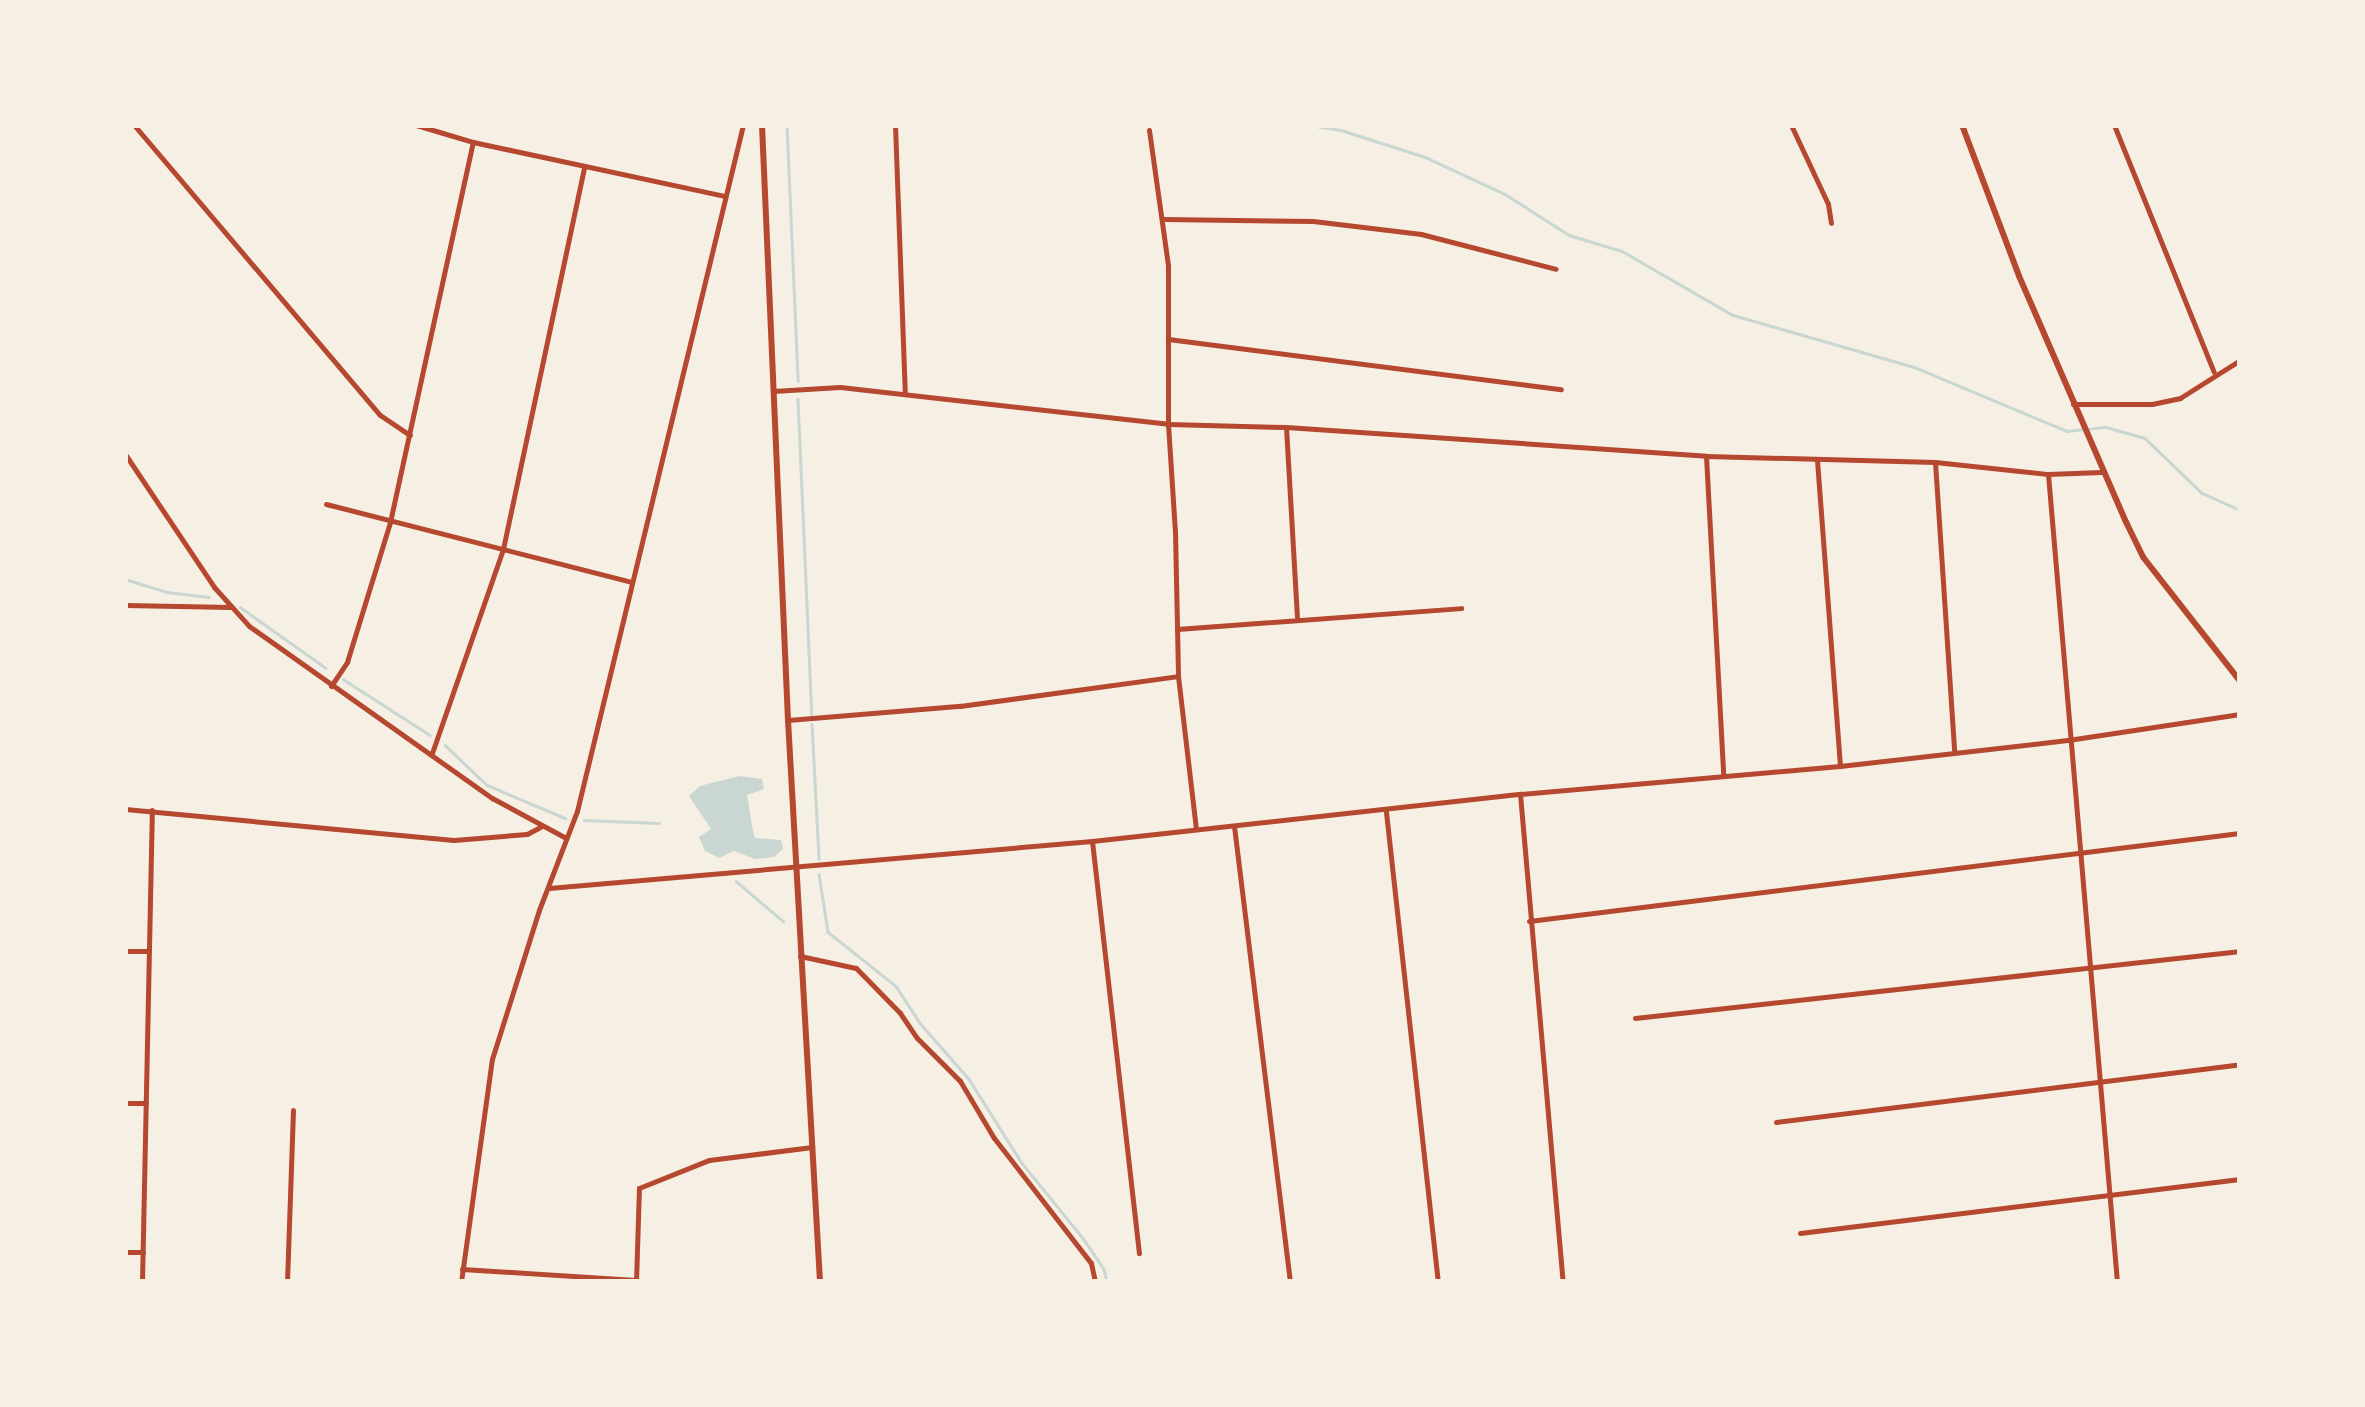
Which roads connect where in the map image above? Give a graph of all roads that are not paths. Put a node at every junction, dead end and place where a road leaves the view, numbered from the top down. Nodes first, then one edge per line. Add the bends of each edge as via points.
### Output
1 (134, 125) edge
2 (416, 125) edge
3 (743, 125) edge
4 (762, 125) edge
5 (895, 125) edge
6 (1791, 125) edge
7 (1962, 125) edge
8 (2114, 125) edge
9 (1149, 130) dead end
10 (473, 142) junction
11 (584, 167) junction
12 (725, 196) junction
13 (1164, 218) junction
14 (1830, 223) dead end
15 (1556, 269) dead end
16 (1168, 339) junction
17 (2240, 360) edge
18 (2214, 372) junction
19 (1561, 389) dead end
20 (773, 391) junction
21 (905, 394) junction
22 (2073, 404) junction
23 (1168, 424) junction
24 (1286, 427) junction
25 (410, 436) junction
26 (125, 454) edge
27 (1706, 456) junction
28 (1817, 460) junction
29 (1935, 462) junction
30 (2101, 472) junction
31 (2048, 474) junction
32 (326, 504) dead end
33 (390, 522) junction
34 (503, 549) junction
35 (631, 582) junction
36 (125, 605) edge
37 (230, 608) junction
38 (1460, 608) dead end
39 (1297, 618) junction
40 (1177, 629) junction
41 (1178, 676) junction
42 (2240, 681) edge
43 (331, 686) junction
44 (2240, 714) edge
45 (788, 720) junction
46 (2068, 740) junction
47 (1954, 751) junction
48 (432, 753) junction
49 (1840, 766) junction
50 (1723, 774) junction
51 (1520, 794) junction
52 (125, 810) edge
53 (152, 810) junction
54 (1386, 812) junction
55 (1234, 826) junction
56 (540, 827) junction
57 (1196, 830) junction
58 (2240, 833) edge
59 (565, 838) junction
60 (1092, 842) junction
61 (2080, 854) junction
62 (795, 868) junction
63 (549, 888) junction
64 (1529, 921) junction
65 (125, 951) edge
66 (149, 951) junction
67 (2240, 951) edge
68 (800, 956) junction
69 (2088, 966) junction
70 (1635, 1018) dead end
71 (2240, 1064) edge
72 (2098, 1079) junction
73 (125, 1103) edge
74 (146, 1103) junction
75 (294, 1110) dead end
76 (1776, 1122) dead end
77 (812, 1147) junction
78 (2240, 1180) edge
79 (2108, 1192) junction
80 (1800, 1233) dead end
81 (125, 1252) edge
82 (142, 1252) junction
83 (1139, 1253) dead end
84 (462, 1269) junction
85 (636, 1281) edge
86 (142, 1282) edge
87 (286, 1282) edge
88 (461, 1282) edge
89 (820, 1282) edge
90 (1095, 1282) edge
91 (1290, 1282) edge
92 (1438, 1282) edge
93 (1563, 1282) edge
94 (2117, 1282) edge

1 - 25 street via 380,414
2 - 10 street
3 - 12 street
4 - 20 street
5 - 21 street
6 - 14 street via 1828,204
7 - 22 street
8 - 18 street
9 - 13 street
10 - 11 street
10 - 25 street
11 - 12 street
11 - 34 street
12 - 35 street
13 - 15 street via 1313,222 1420,234
13 - 16 street
16 - 19 street
16 - 23 street
17 - 18 street
18 - 22 street via 2180,398
20 - 21 street via 840,387
20 - 45 street
21 - 23 street
22 - 30 street
23 - 24 street
23 - 40 street
24 - 27 street
24 - 39 street
25 - 33 street
26 - 37 street
27 - 28 street
27 - 50 street
28 - 29 street
28 - 49 street
29 - 31 street
29 - 47 street
30 - 31 street
30 - 42 street via 2143,557
31 - 46 street
32 - 33 street
33 - 34 street
33 - 43 street via 348,662
34 - 35 street
34 - 48 street
35 - 59 street
36 - 37 street
37 - 43 street
38 - 39 street
39 - 40 street
40 - 41 street
41 - 45 street via 960,706
41 - 57 street
43 - 48 street
44 - 46 street
45 - 62 street
46 - 47 street
46 - 61 street
47 - 49 street
48 - 56 street
49 - 50 street
50 - 51 street
51 - 54 street
51 - 64 street
52 - 53 street
53 - 56 street via 454,840
53 - 66 street
54 - 55 street
54 - 92 street
55 - 57 street
55 - 91 street
56 - 59 street
57 - 60 street
58 - 61 street
59 - 63 street
60 - 62 street
60 - 83 street
61 - 64 street
61 - 69 street
62 - 63 street
62 - 68 street
63 - 84 street via 492,1059
64 - 93 street
65 - 66 street
66 - 74 street
67 - 69 street
68 - 77 street
68 - 90 street via 856,968 900,1013 960,1081 994,1138 1091,1262
69 - 70 street
69 - 72 street
71 - 72 street
72 - 76 street
72 - 79 street
73 - 74 street
74 - 82 street
75 - 87 street
77 - 85 street via 710,1160 638,1188
77 - 89 street
78 - 79 street
79 - 80 street
79 - 94 street
81 - 82 street
82 - 86 street
84 - 85 street
84 - 88 street

